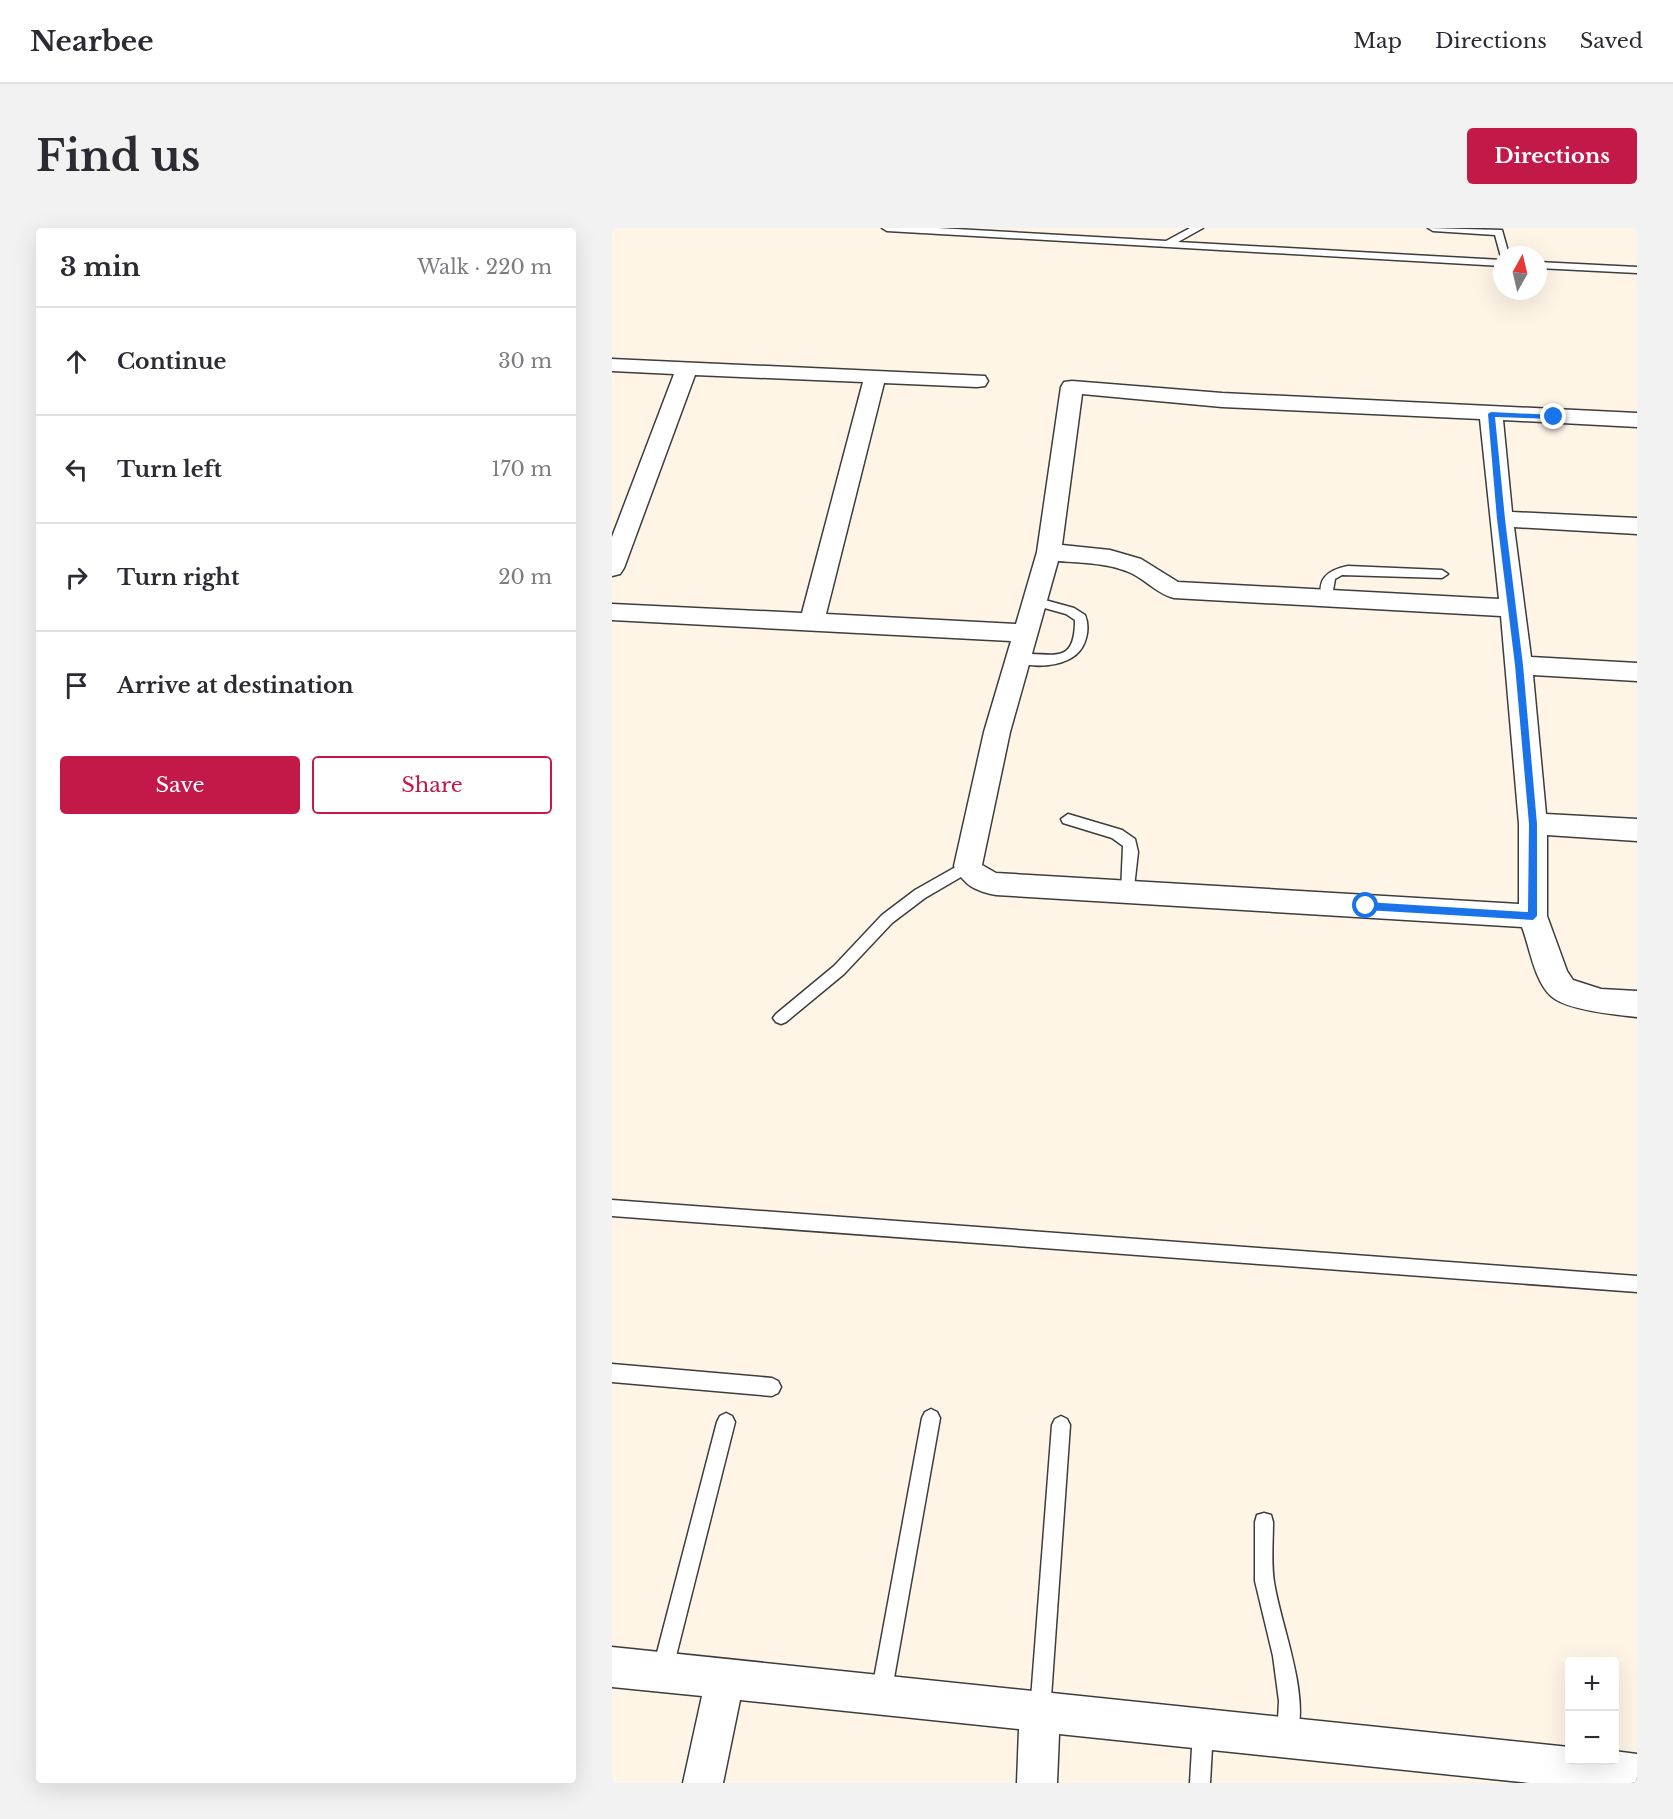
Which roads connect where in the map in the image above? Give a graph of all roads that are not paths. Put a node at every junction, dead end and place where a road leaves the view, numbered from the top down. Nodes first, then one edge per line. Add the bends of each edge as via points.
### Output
1 (887, 228) edge
2 (1198, 228) edge
3 (1433, 228) edge
4 (1167, 243) junction
5 (1502, 246) edge
6 (1493, 262) edge
7 (1547, 265) edge
8 (1637, 270) edge
9 (612, 365) edge
10 (687, 368) junction
11 (875, 376) junction
12 (977, 381) dead end
13 (1491, 414) junction
14 (1637, 420) edge
15 (1501, 519) junction
16 (1637, 526) edge
17 (1049, 552) junction
18 (612, 568) edge
19 (1442, 574) dead end
20 (1327, 599) junction
21 (1034, 601) junction
22 (1511, 608) junction
23 (612, 612) edge
24 (812, 622) junction
25 (1024, 633) junction
26 (1017, 659) junction
27 (1519, 665) junction
28 (1637, 672) edge
29 (1068, 819) dead end
30 (1533, 824) junction
31 (1637, 830) edge
32 (968, 866) junction
33 (1128, 892) junction
34 (1533, 916) junction
35 (1637, 1004) edge
36 (781, 1018) dead end
37 (612, 1208) edge
38 (1637, 1284) edge
39 (612, 1373) edge
40 (772, 1387) dead end
41 (931, 1418) dead end
42 (726, 1422) dead end
43 (1061, 1425) dead end
44 (1264, 1522) dead end
45 (612, 1667) edge
46 (662, 1672) junction
47 (724, 1679) junction
48 (881, 1695) junction
49 (1040, 1713) junction
50 (1203, 1730) junction
51 (1287, 1738) junction
52 (1637, 1774) edge
53 (703, 1783) edge
54 (1037, 1783) edge
55 (1200, 1783) edge

1 - 4 lane
2 - 4 lane
3 - 5 lane via 1499,232
4 - 6 lane
7 - 8 lane
9 - 10 street
10 - 11 street
10 - 18 street
11 - 12 street
11 - 24 street
13 - 14 street
13 - 15 street
13 - 17 street via 1222,400 1072,387
15 - 16 street
15 - 22 street
17 - 20 street via 1131,564 1174,590
17 - 21 street
19 - 20 lane via 1348,570 1333,573 1328,579
20 - 22 street
21 - 25 street
21 - 26 lane via 1081,618 1079,646 1073,656 1060,660
22 - 27 street
23 - 24 street
24 - 25 street
25 - 26 street
26 - 32 street
27 - 28 street
27 - 30 street
29 - 33 lane via 1117,834 1130,843
30 - 31 street
30 - 34 street
32 - 33 street via 980,880 996,884
32 - 36 lane via 887,919 839,970
33 - 34 street
34 - 35 street via 1554,977 1563,989 1601,1002
37 - 38 lane
39 - 40 lane
41 - 48 lane
42 - 46 lane
43 - 49 lane
44 - 51 lane via 1264,1581 1283,1656 1289,1701
45 - 46 street
46 - 47 street
47 - 48 street
47 - 53 street
48 - 49 street
49 - 50 street
49 - 54 street
50 - 51 street
50 - 55 lane
51 - 52 street

